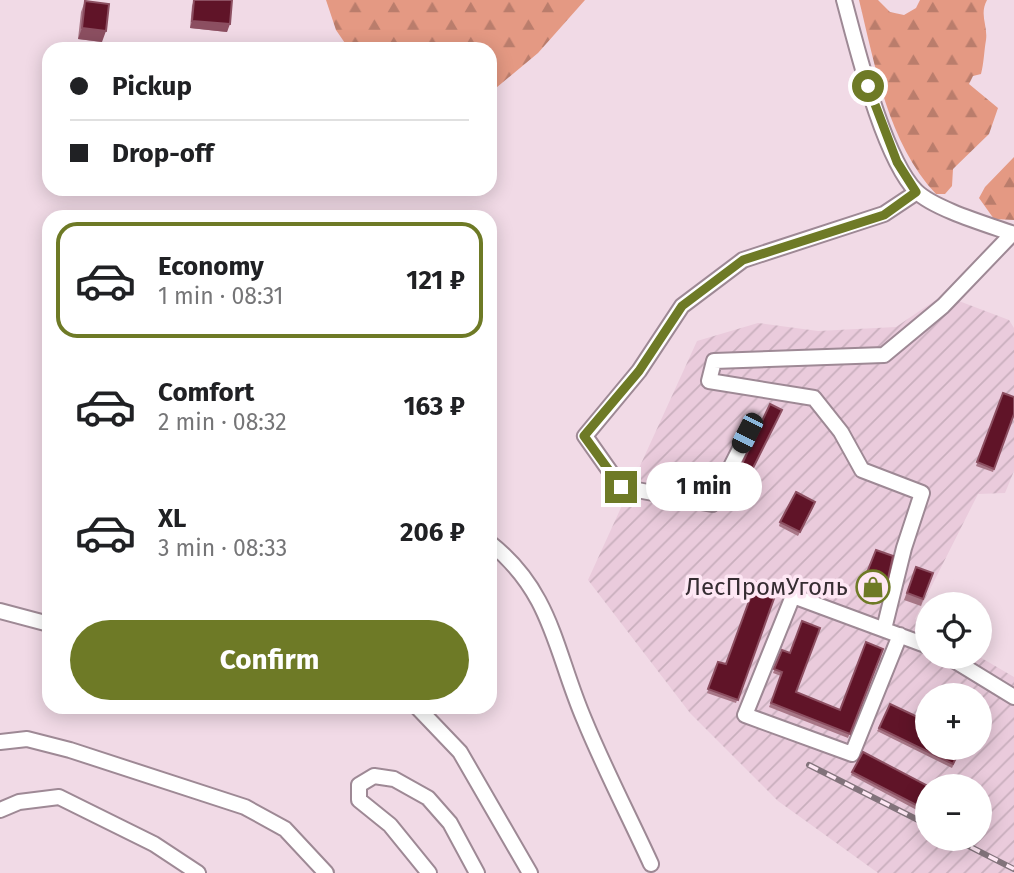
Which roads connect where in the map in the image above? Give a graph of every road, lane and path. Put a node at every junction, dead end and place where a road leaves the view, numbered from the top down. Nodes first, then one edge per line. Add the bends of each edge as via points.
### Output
1 (844, 0) edge
2 (916, 192) junction
3 (1013, 234) edge
4 (747, 433) dead end
5 (497, 550) edge
6 (0, 611) edge
7 (42, 622) edge
8 (884, 629) junction
9 (900, 635) junction
10 (915, 641) edge
11 (968, 669) edge
12 (1014, 697) edge
13 (424, 714) edge
14 (0, 742) edge
15 (0, 810) edge
16 (651, 864) dead end
17 (198, 873) edge
18 (326, 873) edge
19 (429, 873) edge
20 (477, 873) edge
21 (530, 873) edge

1 - 2 street via 877,111 897,162
2 - 3 street via 965,218
2 - 4 street via 884,215 743,260 682,306 639,371 584,436 621,487 712,504
3 - 8 street via 943,306 884,355 714,361 709,381 814,398 841,432 862,470 922,493
5 - 16 street via 524,575 545,608 583,718
6 - 7 street
8 - 9 street
8 - 9 street via 793,596 745,715 852,754
9 - 10 street
11 - 12 street
13 - 21 street via 460,752
14 - 18 street via 27,739 70,750 245,807 285,829
15 - 17 street via 19,802 59,797
19 - 20 street via 390,825 359,800 359,785 374,776 394,779 428,798 450,823

